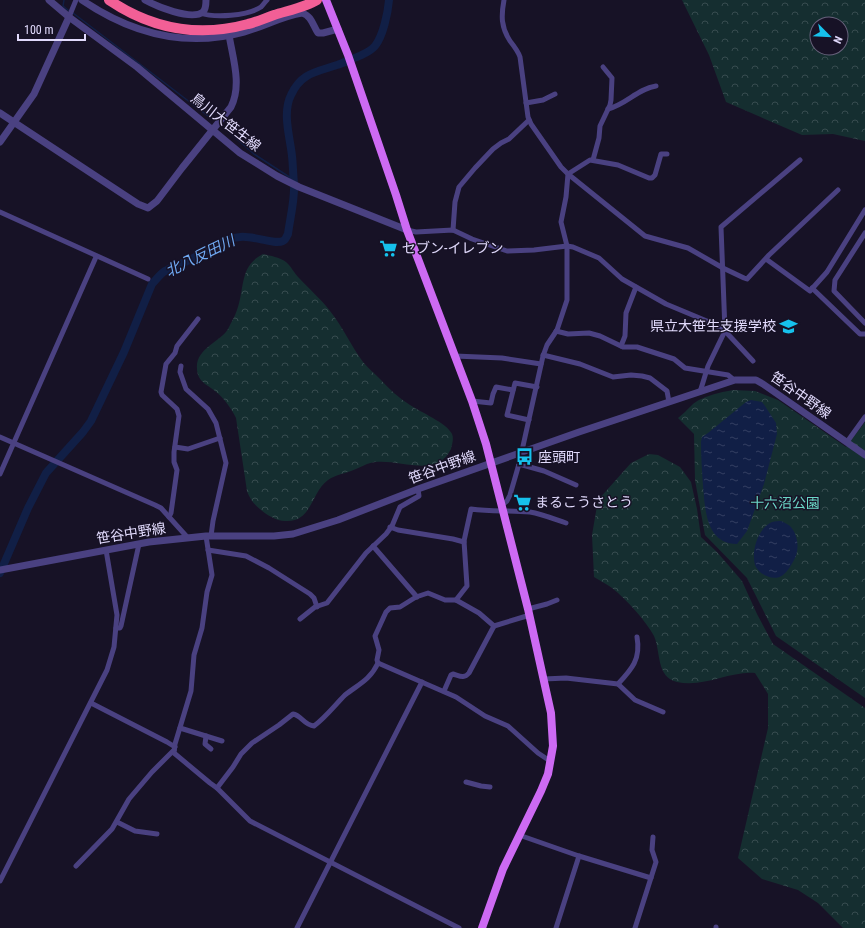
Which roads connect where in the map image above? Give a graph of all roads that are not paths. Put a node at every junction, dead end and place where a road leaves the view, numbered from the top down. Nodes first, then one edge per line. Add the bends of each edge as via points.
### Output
1 (49, 0) edge
2 (76, 0) edge
3 (82, 0) edge
4 (109, 0) edge
5 (120, 0) edge
6 (145, 0) edge
7 (206, 0) edge
8 (267, 0) edge
9 (300, 0) edge
10 (317, 0) edge
11 (326, 0) edge
12 (504, 0) edge
13 (200, 13) junction
14 (68, 17) junction
15 (338, 29) junction
16 (230, 35) junction
17 (603, 67) dead end
18 (656, 86) dead end
19 (555, 94) dead end
20 (526, 103) junction
21 (608, 109) junction
22 (0, 113) edge
23 (529, 120) junction
24 (14, 123) junction
25 (212, 130) junction
26 (0, 142) edge
27 (667, 154) dead end
28 (593, 160) junction
29 (800, 160) dead end
30 (568, 174) junction
31 (838, 190) dead end
32 (865, 210) edge
33 (0, 212) edge
34 (407, 230) junction
35 (453, 230) junction
36 (865, 233) edge
37 (567, 246) junction
38 (96, 257) junction
39 (766, 259) junction
40 (723, 268) junction
41 (148, 279) dead end
42 (636, 287) junction
43 (812, 288) junction
44 (198, 319) dead end
45 (865, 322) edge
46 (725, 330) junction
47 (556, 331) junction
48 (865, 334) edge
49 (622, 346) junction
50 (543, 355) junction
51 (455, 356) junction
52 (753, 361) dead end
53 (541, 364) junction
54 (182, 366) dead end
55 (707, 371) junction
56 (734, 380) junction
57 (537, 387) junction
58 (513, 390) junction
59 (700, 392) junction
60 (472, 402) junction
61 (669, 402) junction
62 (865, 417) edge
63 (529, 420) junction
64 (0, 437) edge
65 (220, 438) junction
66 (847, 442) junction
67 (14, 443) junction
68 (175, 447) junction
69 (522, 452) junction
70 (865, 455) edge
71 (491, 463) junction
72 (519, 464) junction
73 (0, 474) edge
74 (576, 485) dead end
75 (418, 489) junction
76 (502, 508) junction
77 (169, 517) junction
78 (566, 523) dead end
79 (390, 527) junction
80 (209, 536) junction
81 (188, 538) junction
82 (464, 542) junction
83 (139, 544) junction
84 (373, 546) junction
85 (106, 550) junction
86 (208, 550) junction
87 (0, 570) edge
88 (417, 597) junction
89 (456, 600) junction
90 (557, 600) dead end
91 (316, 607) junction
92 (529, 612) junction
93 (300, 619) dead end
94 (494, 626) junction
95 (116, 628) junction
96 (637, 637) dead end
97 (378, 663) junction
98 (544, 679) junction
99 (422, 682) junction
100 (618, 684) junction
101 (444, 691) junction
102 (91, 703) junction
103 (663, 712) dead end
104 (180, 728) junction
105 (206, 736) junction
106 (222, 741) dead end
107 (174, 749) junction
108 (211, 749) dead end
109 (550, 761) junction
110 (466, 782) dead end
111 (490, 787) dead end
112 (217, 788) junction
113 (117, 822) junction
114 (157, 834) dead end
115 (519, 835) junction
116 (653, 837) dead end
117 (579, 856) junction
118 (330, 862) junction
119 (76, 866) dead end
120 (650, 878) junction
121 (0, 881) edge
122 (297, 928) edge
123 (459, 928) edge
124 (482, 928) edge
125 (556, 928) edge
126 (635, 928) edge

1 - 14 street, 鳥川大笹生線
2 - 14 street
3 - 16 street via 115,20 157,34 186,39
4 - 10 highway via 131,14 164,26 187,30 211,30 248,25
5 - 9 highway via 144,13 165,20 204,25 245,19
6 - 13 street via 170,10 188,14
7 - 13 street via 205,9
8 - 13 street via 261,7 231,15 208,16
11 - 15 main road
12 - 20 street via 502,22 520,58
14 - 24 street via 36,88
14 - 25 street, 鳥川大笹生線 via 137,67
15 - 16 street via 318,33 310,18 302,13
15 - 34 main road
16 - 25 street via 237,91 231,107
17 - 21 street via 612,78
18 - 21 street via 649,87 618,106
19 - 20 street via 543,100
20 - 23 street
21 - 28 street via 600,126
22 - 24 street
23 - 30 street
23 - 35 street via 509,139 493,149 459,187
24 - 25 street via 148,208 157,201
24 - 26 street
25 - 34 street, 鳥川大笹生線 via 240,153 291,183
27 - 28 street via 661,154 652,178 618,165
28 - 30 street via 588,160
29 - 40 street via 721,228
30 - 37 street via 561,222
30 - 40 street via 646,236 688,248
31 - 39 street
32 - 43 street via 827,272
33 - 38 street
34 - 35 street
34 - 51 main road
35 - 37 street via 507,251
36 - 45 street via 835,280 834,291
37 - 42 street via 599,258 622,279
37 - 47 street via 567,300
38 - 41 street
38 - 67 street
39 - 40 street via 747,279
39 - 43 street via 810,292
40 - 46 street
42 - 46 street via 666,304
42 - 49 street via 626,313
43 - 48 street via 860,334
44 - 68 street via 177,346 164,371 162,395 179,412
46 - 52 street
46 - 55 street
47 - 49 street via 568,334 589,333
47 - 50 street
49 - 55 street via 637,346 674,359 684,368
50 - 53 street
50 - 61 street via 580,364 614,377 632,374 650,378 667,392
51 - 53 street via 502,358
51 - 60 main road
53 - 57 street
54 - 65 street via 180,372 186,389 208,409 216,423
55 - 56 street via 728,375
55 - 59 street
56 - 59 street, 笹谷中野線
56 - 66 street, 笹谷中野線 via 756,380
57 - 58 street via 515,383
57 - 63 street
58 - 60 street via 496,387 491,403
58 - 63 street via 507,415
59 - 61 street, 笹谷中野線
60 - 71 main road
61 - 69 street, 笹谷中野線
62 - 66 street
63 - 69 street
64 - 67 street
65 - 68 street via 188,449
65 - 80 street via 226,463
66 - 70 street, 笹谷中野線
67 - 73 street
67 - 77 street via 155,505
68 - 77 street via 174,462 177,470
69 - 71 street, 笹谷中野線
69 - 72 street
71 - 75 street, 笹谷中野線
71 - 76 main road
72 - 74 street via 544,471
72 - 76 street via 508,501
75 - 79 street via 419,496 400,507
75 - 80 street, 笹谷中野線 via 338,520 293,534
76 - 78 street
76 - 82 street via 490,512 471,509
76 - 92 main road
77 - 81 street
79 - 82 street
79 - 84 street
80 - 81 street, 笹谷中野線
80 - 86 street
81 - 83 street, 笹谷中野線
82 - 89 street via 467,586
83 - 85 street, 笹谷中野線
83 - 95 street via 121,626
84 - 88 street
84 - 91 street via 326,603
85 - 87 street, 笹谷中野線
85 - 95 street via 115,598
86 - 91 street via 246,556 269,568 310,594
86 - 104 street via 212,575 194,655 192,691
88 - 89 street via 429,593 445,600
88 - 97 street via 386,612 375,636 379,650
89 - 94 street
90 - 92 street
91 - 93 street
92 - 94 street
92 - 98 main road
94 - 101 street via 469,673 464,677 451,675
95 - 102 street via 114,647 107,670
96 - 100 street via 635,665
97 - 99 street
97 - 112 street via 369,678 346,695 314,726 308,725 293,714 257,739 241,754
98 - 100 street via 566,678
98 - 109 main road via 553,729
99 - 101 street
99 - 118 street
100 - 103 street via 635,700
101 - 109 street via 485,716 508,726
102 - 107 street via 168,742
102 - 121 street
104 - 105 street
104 - 107 street
105 - 106 street
105 - 108 street via 204,744
107 - 112 street via 174,753
107 - 113 street via 129,799
109 - 115 main road via 544,783
110 - 111 street
112 - 118 street via 250,821
113 - 114 street via 135,831
113 - 119 street
115 - 117 street
115 - 124 main road via 503,869
116 - 120 street via 652,850 656,862
117 - 120 street
117 - 125 street
118 - 122 street
118 - 123 street
120 - 126 street

